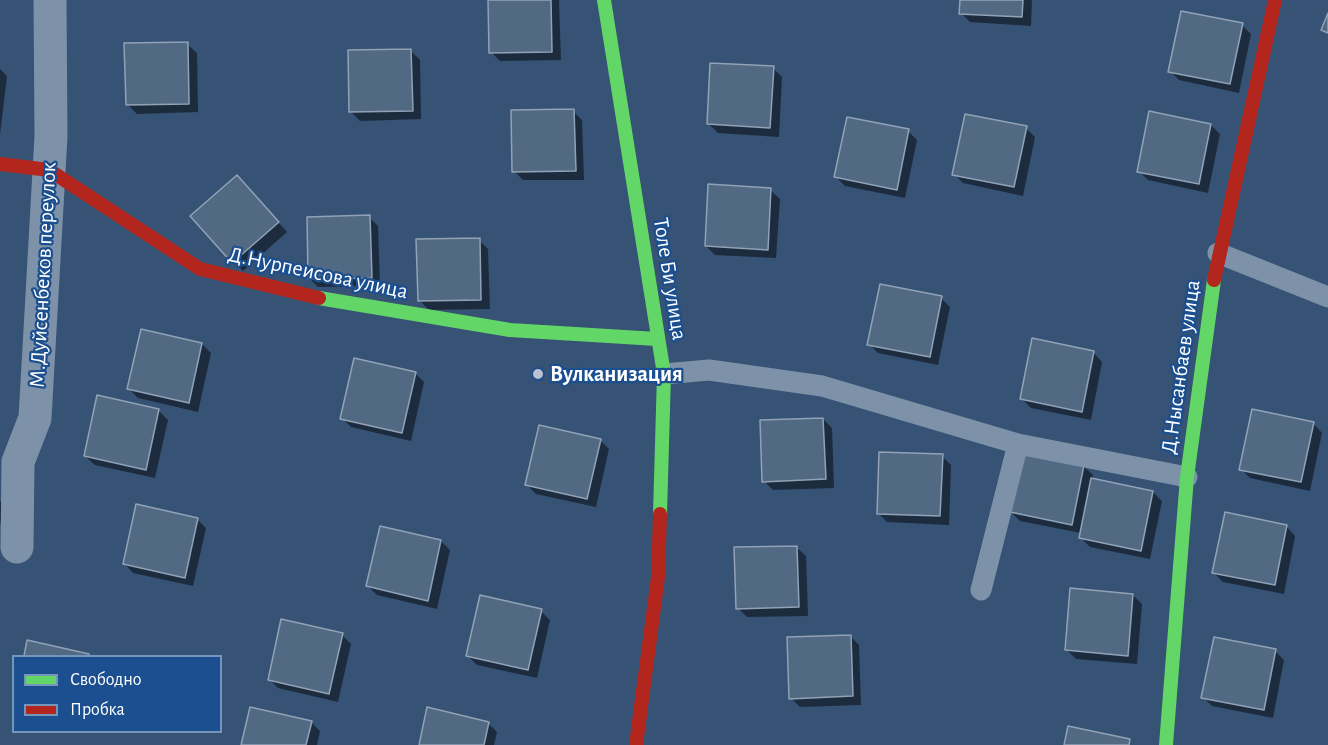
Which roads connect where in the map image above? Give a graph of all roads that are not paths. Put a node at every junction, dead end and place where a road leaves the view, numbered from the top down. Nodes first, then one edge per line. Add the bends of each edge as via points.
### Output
1 (50, 0) edge
2 (604, 0) edge
3 (1269, 1) edge
4 (0, 165) edge
5 (49, 170) junction
6 (1218, 253) junction
7 (1328, 297) edge
8 (657, 339) junction
9 (664, 374) junction
10 (1018, 444) junction
11 (1187, 477) junction
12 (17, 547) dead end
13 (981, 590) dead end
14 (636, 745) edge
15 (1166, 745) edge

1 - 5 street, М.Дуйсенбеков переулок
2 - 8 street, Толе Би улица
3 - 6 street, Д.Нысанбаев улица
4 - 5 street, Д.Нурпеисова улица
5 - 8 street, Д.Нурпеисова улица via 200,269 341,303 510,330
5 - 12 street, М.Дуйсенбеков переулок via 35,418 18,462
6 - 7 lane
6 - 11 street, Д.Нысанбаев улица
8 - 9 street, Толе Би улица
9 - 10 lane via 709,370 822,386
9 - 14 street, Толе Би улица via 658,577
10 - 11 lane
10 - 13 lane
11 - 15 street, Д.Нысанбаев улица

